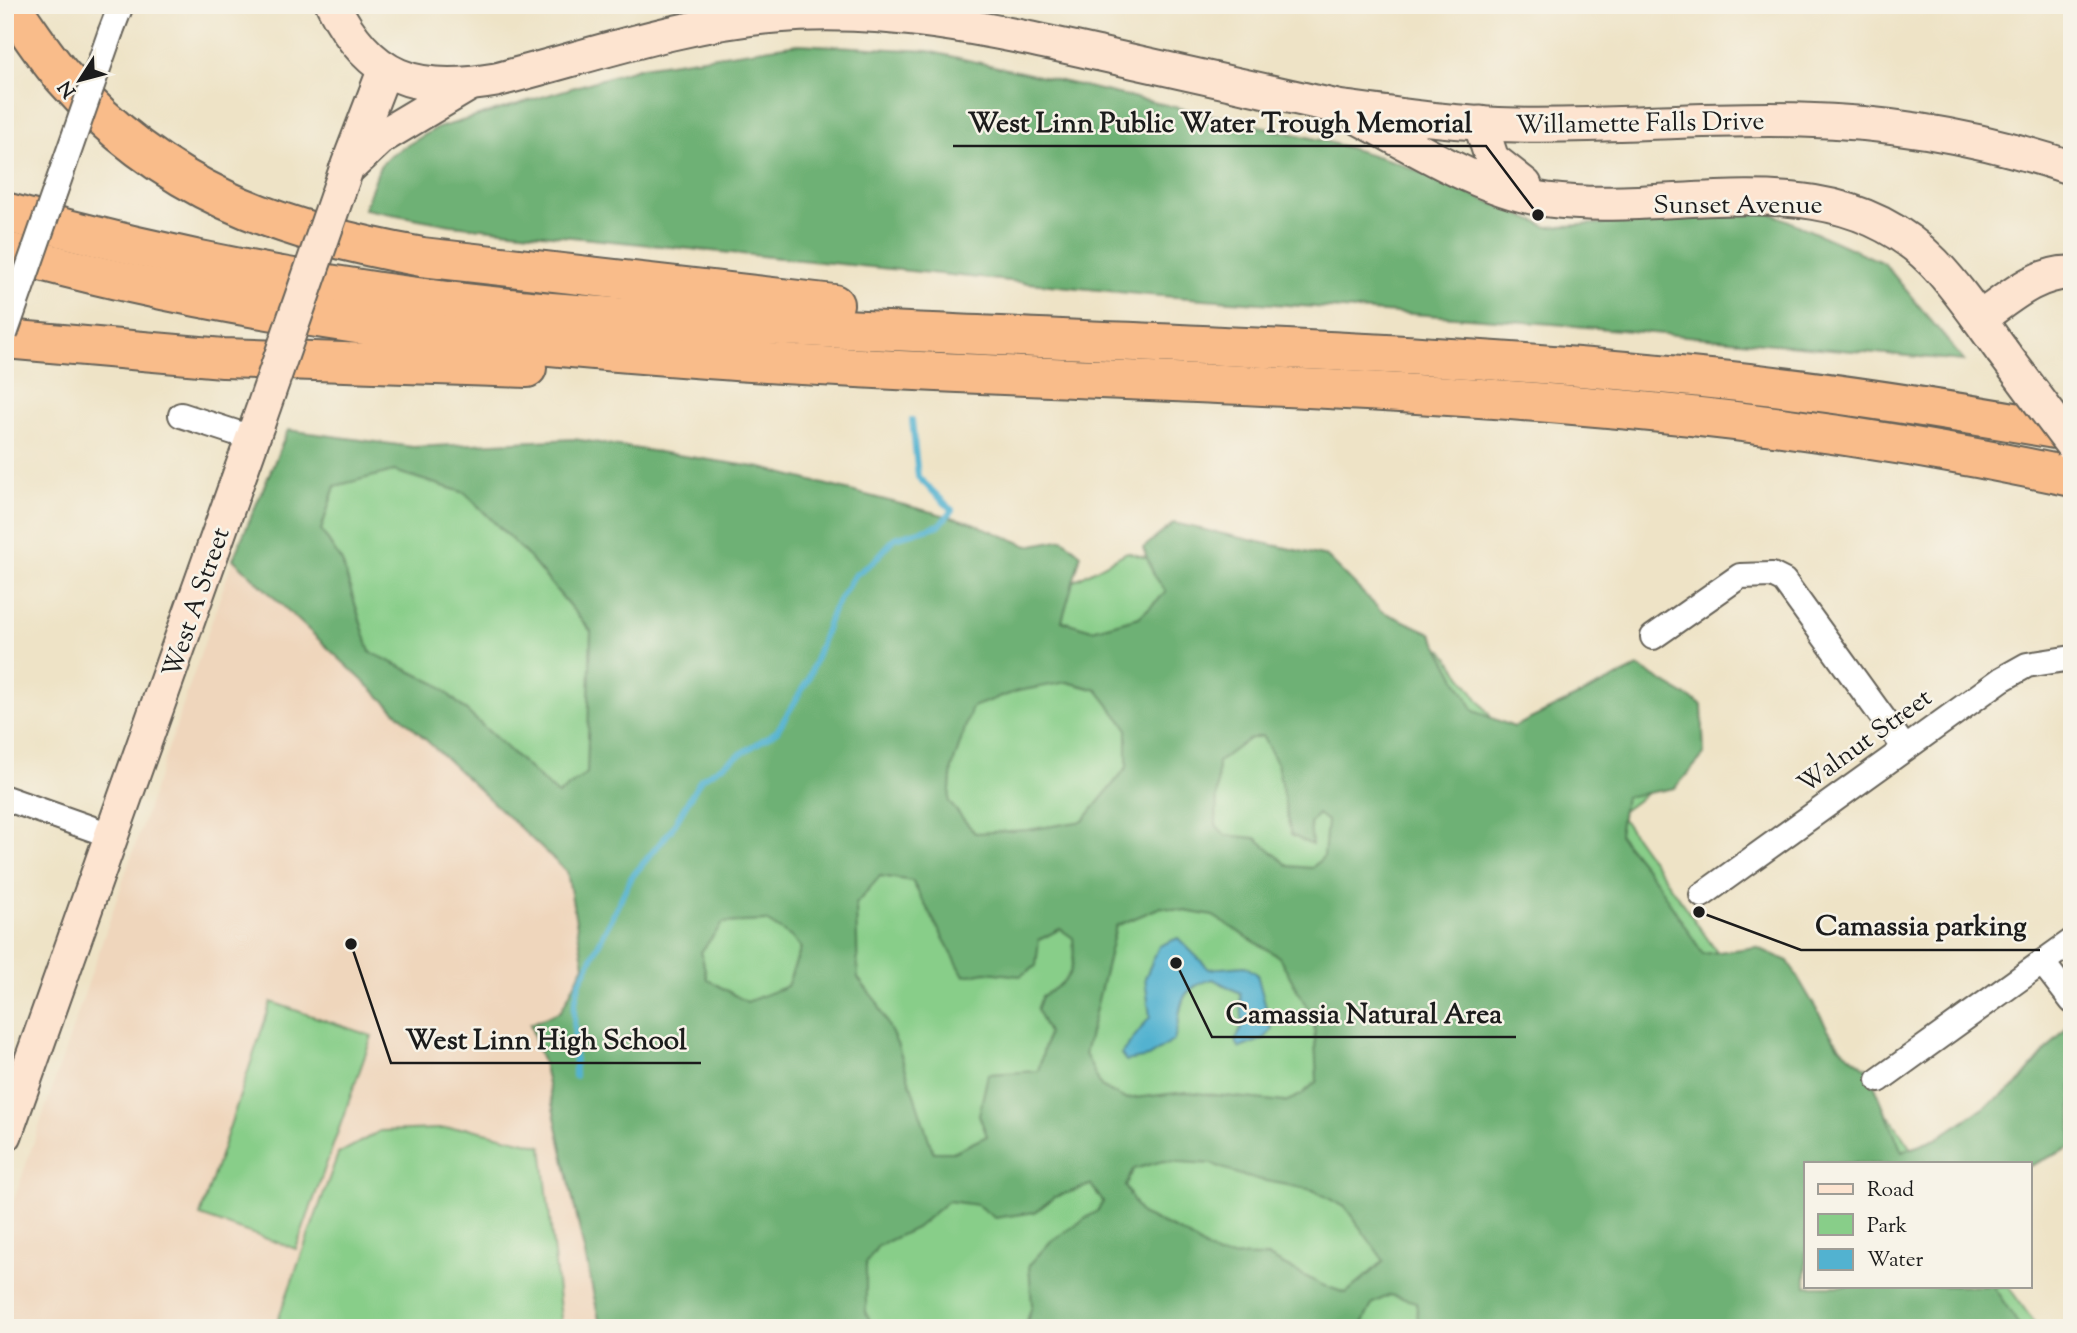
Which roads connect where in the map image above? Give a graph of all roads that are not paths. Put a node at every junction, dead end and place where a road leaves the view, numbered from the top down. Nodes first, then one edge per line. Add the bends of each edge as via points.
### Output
1 (10, 5) edge
2 (121, 5) edge
3 (332, 5) edge
4 (385, 69) junction
5 (468, 85) junction
6 (1338, 107) junction
7 (1480, 123) junction
8 (2072, 169) edge
9 (346, 170) junction
10 (1547, 200) junction
11 (5, 212) edge
12 (5, 251) edge
13 (2072, 273) edge
14 (1979, 319) junction
15 (5, 334) edge
16 (5, 339) edge
17 (1126, 342) junction
18 (593, 351) junction
19 (181, 415) dead end
20 (255, 430) junction
21 (2072, 432) edge
22 (2072, 445) edge
23 (2072, 477) edge
24 (1653, 637) dead end
25 (2072, 658) edge
26 (1904, 747) junction
27 (5, 798) edge
28 (113, 836) junction
29 (1702, 894) dead end
30 (2072, 941) edge
31 (2042, 962) junction
32 (2072, 1001) edge
33 (1879, 1080) dead end
34 (5, 1135) edge

1 - 17 highway via 63,78 152,160 243,210 289,227 422,257 939,315
2 - 15 street, bridge
3 - 4 main road, Willamette Falls Drive via 360,51
4 - 5 main road, Willamette Falls Drive via 423,82
4 - 9 main road, West A Street
5 - 6 main road, Willamette Falls Drive via 699,27 772,16 842,13 969,26
5 - 9 main road via 381,137
6 - 7 main road, Willamette Falls Drive
6 - 10 main road, Sunset Avenue via 1486,181
7 - 8 main road, Willamette Falls Drive via 1847,122 1980,143
7 - 10 main road via 1492,159
9 - 20 main road, West A Street, bridge
10 - 14 main road, Sunset Avenue via 1626,204 1788,198 1831,203 1899,233 1933,261
11 - 17 highway via 159,251 433,298 598,316
12 - 18 highway via 112,281 341,323
13 - 14 main road via 2039,280
14 - 22 main road, Sunset Avenue, bridge
16 - 18 highway via 223,358 536,369
17 - 21 highway via 1338,351 1731,381
18 - 23 highway via 854,370 1586,406 1794,430
19 - 20 street
20 - 28 main road, West A Street
24 - 26 street via 1740,576 1772,575 1784,581
25 - 26 street, Walnut Street via 2027,665
26 - 29 street, Walnut Street
27 - 28 street
28 - 34 main road, West A Street
30 - 31 street
31 - 32 street
31 - 33 street

